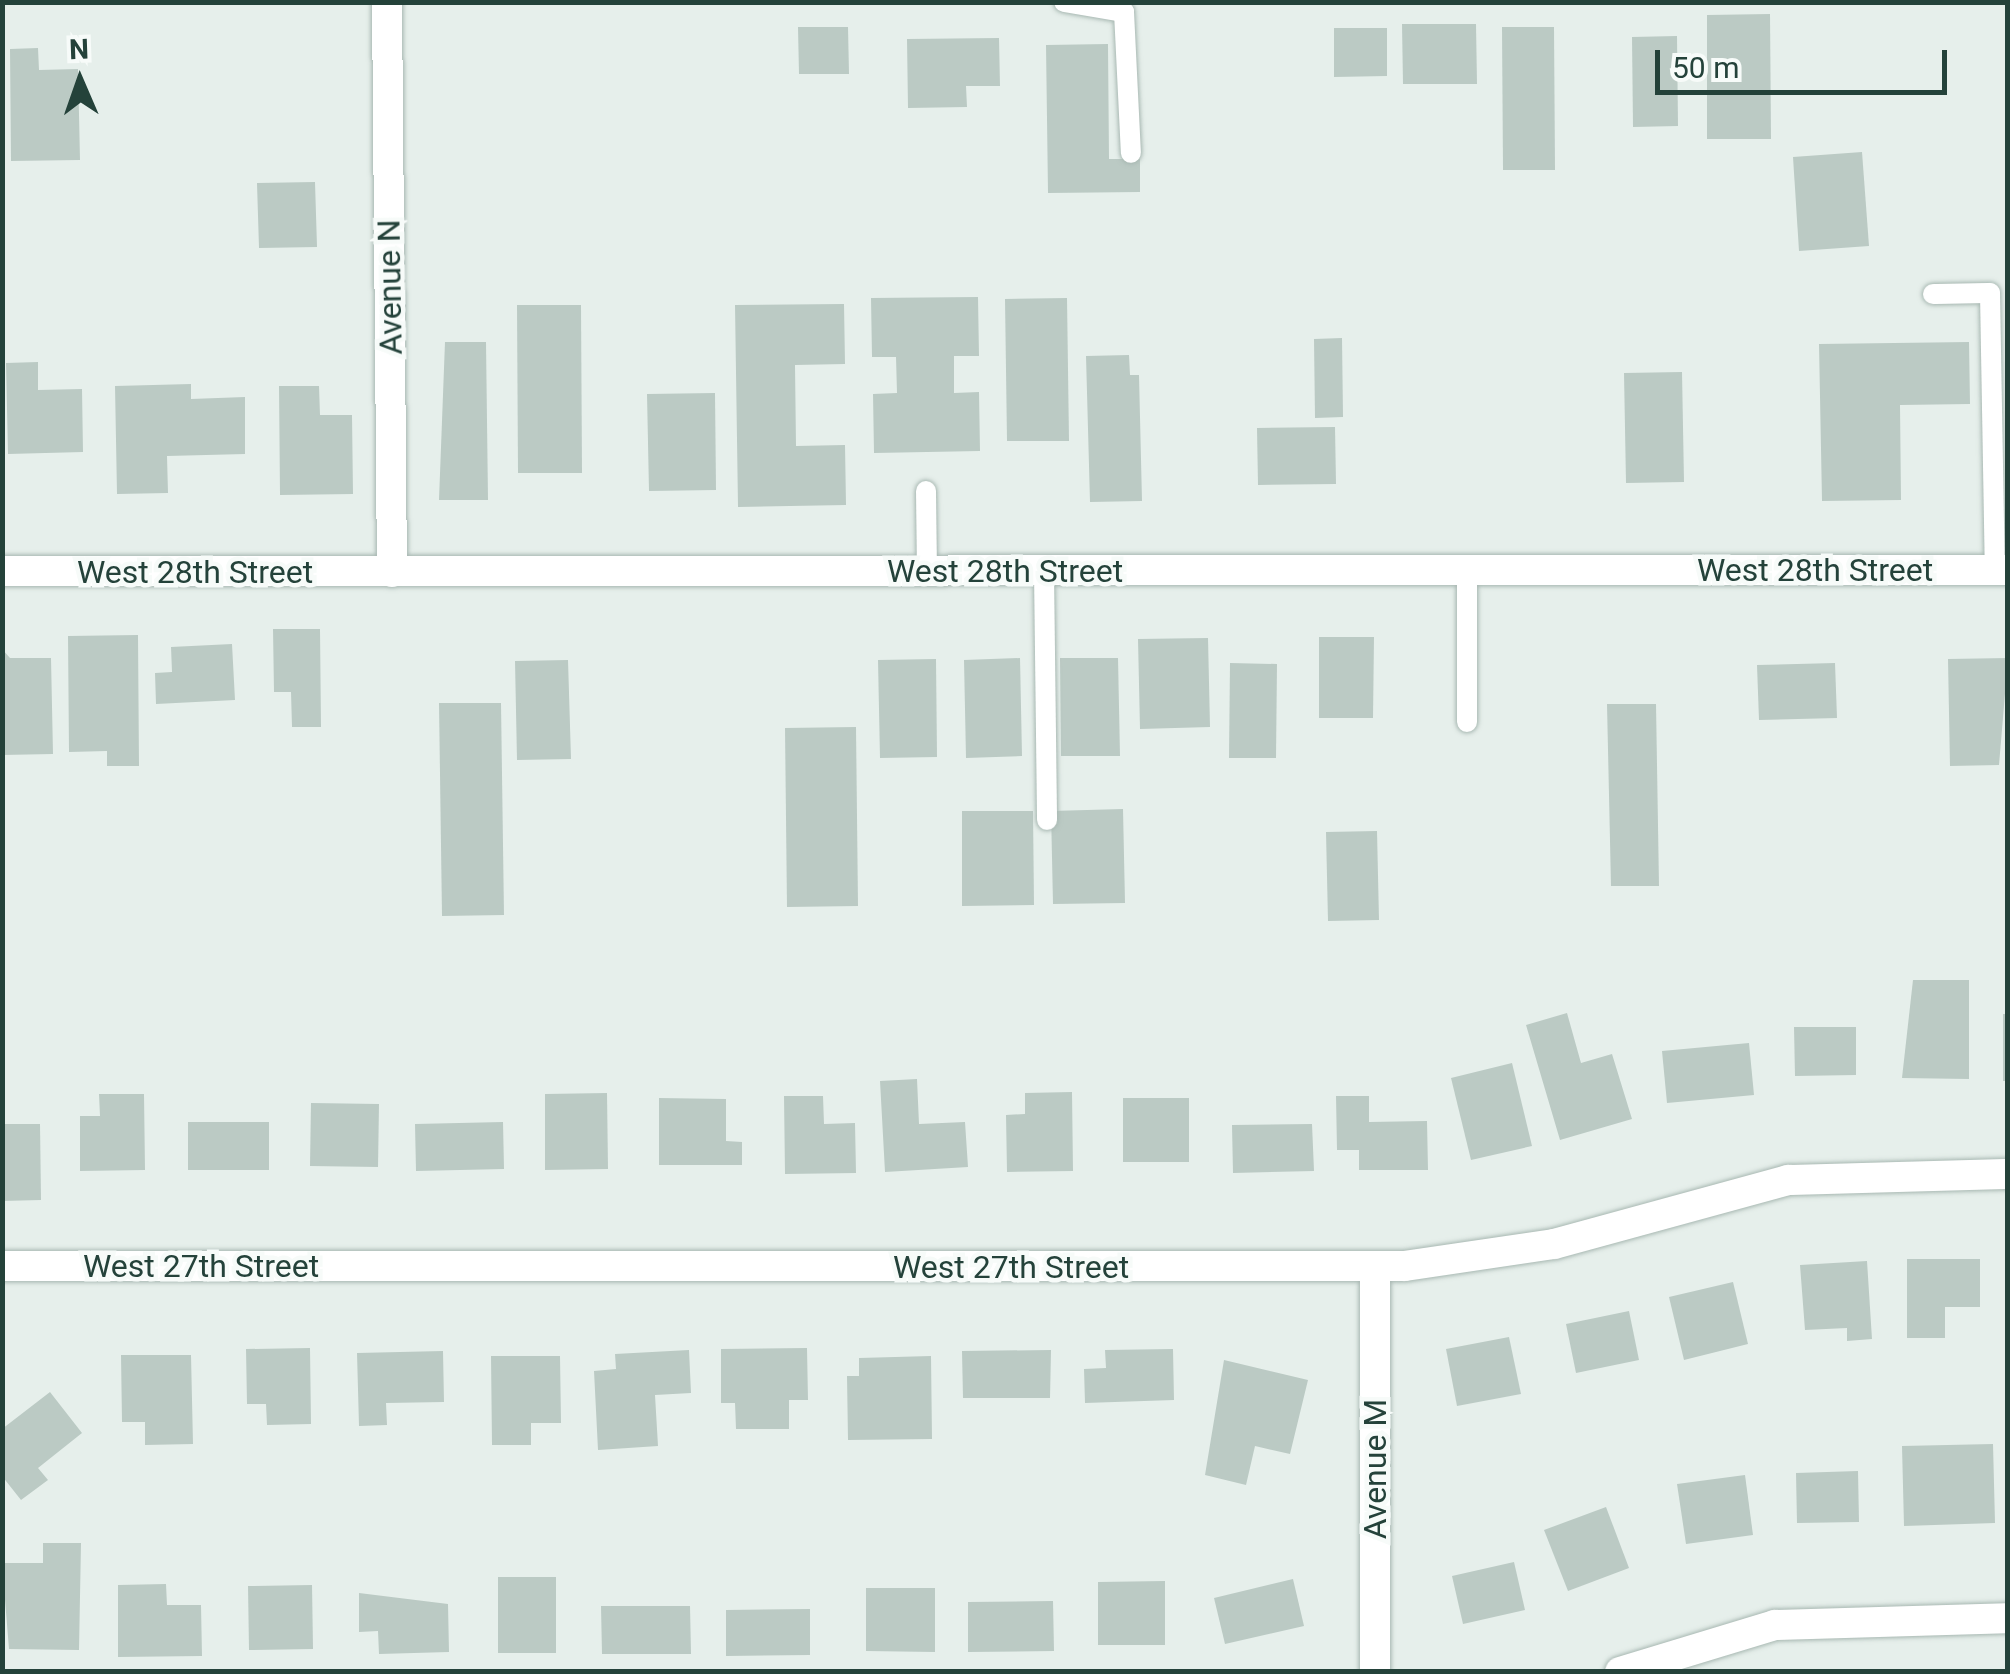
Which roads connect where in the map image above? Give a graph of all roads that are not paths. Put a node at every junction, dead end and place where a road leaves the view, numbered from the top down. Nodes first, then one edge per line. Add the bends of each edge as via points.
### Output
1 (387, 2) edge
2 (1064, 2) edge
3 (1131, 153) dead end
4 (1933, 294) dead end
5 (926, 491) dead end
6 (2001, 570) edge
7 (1044, 571) junction
8 (1467, 571) junction
9 (2, 572) edge
10 (392, 572) junction
11 (927, 572) junction
12 (1468, 722) dead end
13 (1046, 820) dead end
14 (2008, 1174) edge
15 (2, 1266) edge
16 (1374, 1267) junction
17 (2008, 1618) edge
18 (1375, 1672) edge
19 (1620, 1672) edge

1 - 10 street, Avenue N
2 - 3 lane via 1124,12
4 - 6 lane via 1990,294
5 - 11 lane
6 - 8 street, West 28th Street
7 - 8 street, West 28th Street
7 - 11 street, West 28th Street
7 - 13 lane
8 - 12 lane
9 - 10 street, West 28th Street
10 - 11 street, West 28th Street
14 - 16 street, West 27th Street via 1788,1180 1496,1257
15 - 16 street, West 27th Street
16 - 18 street, Avenue M
17 - 19 street via 1775,1625

